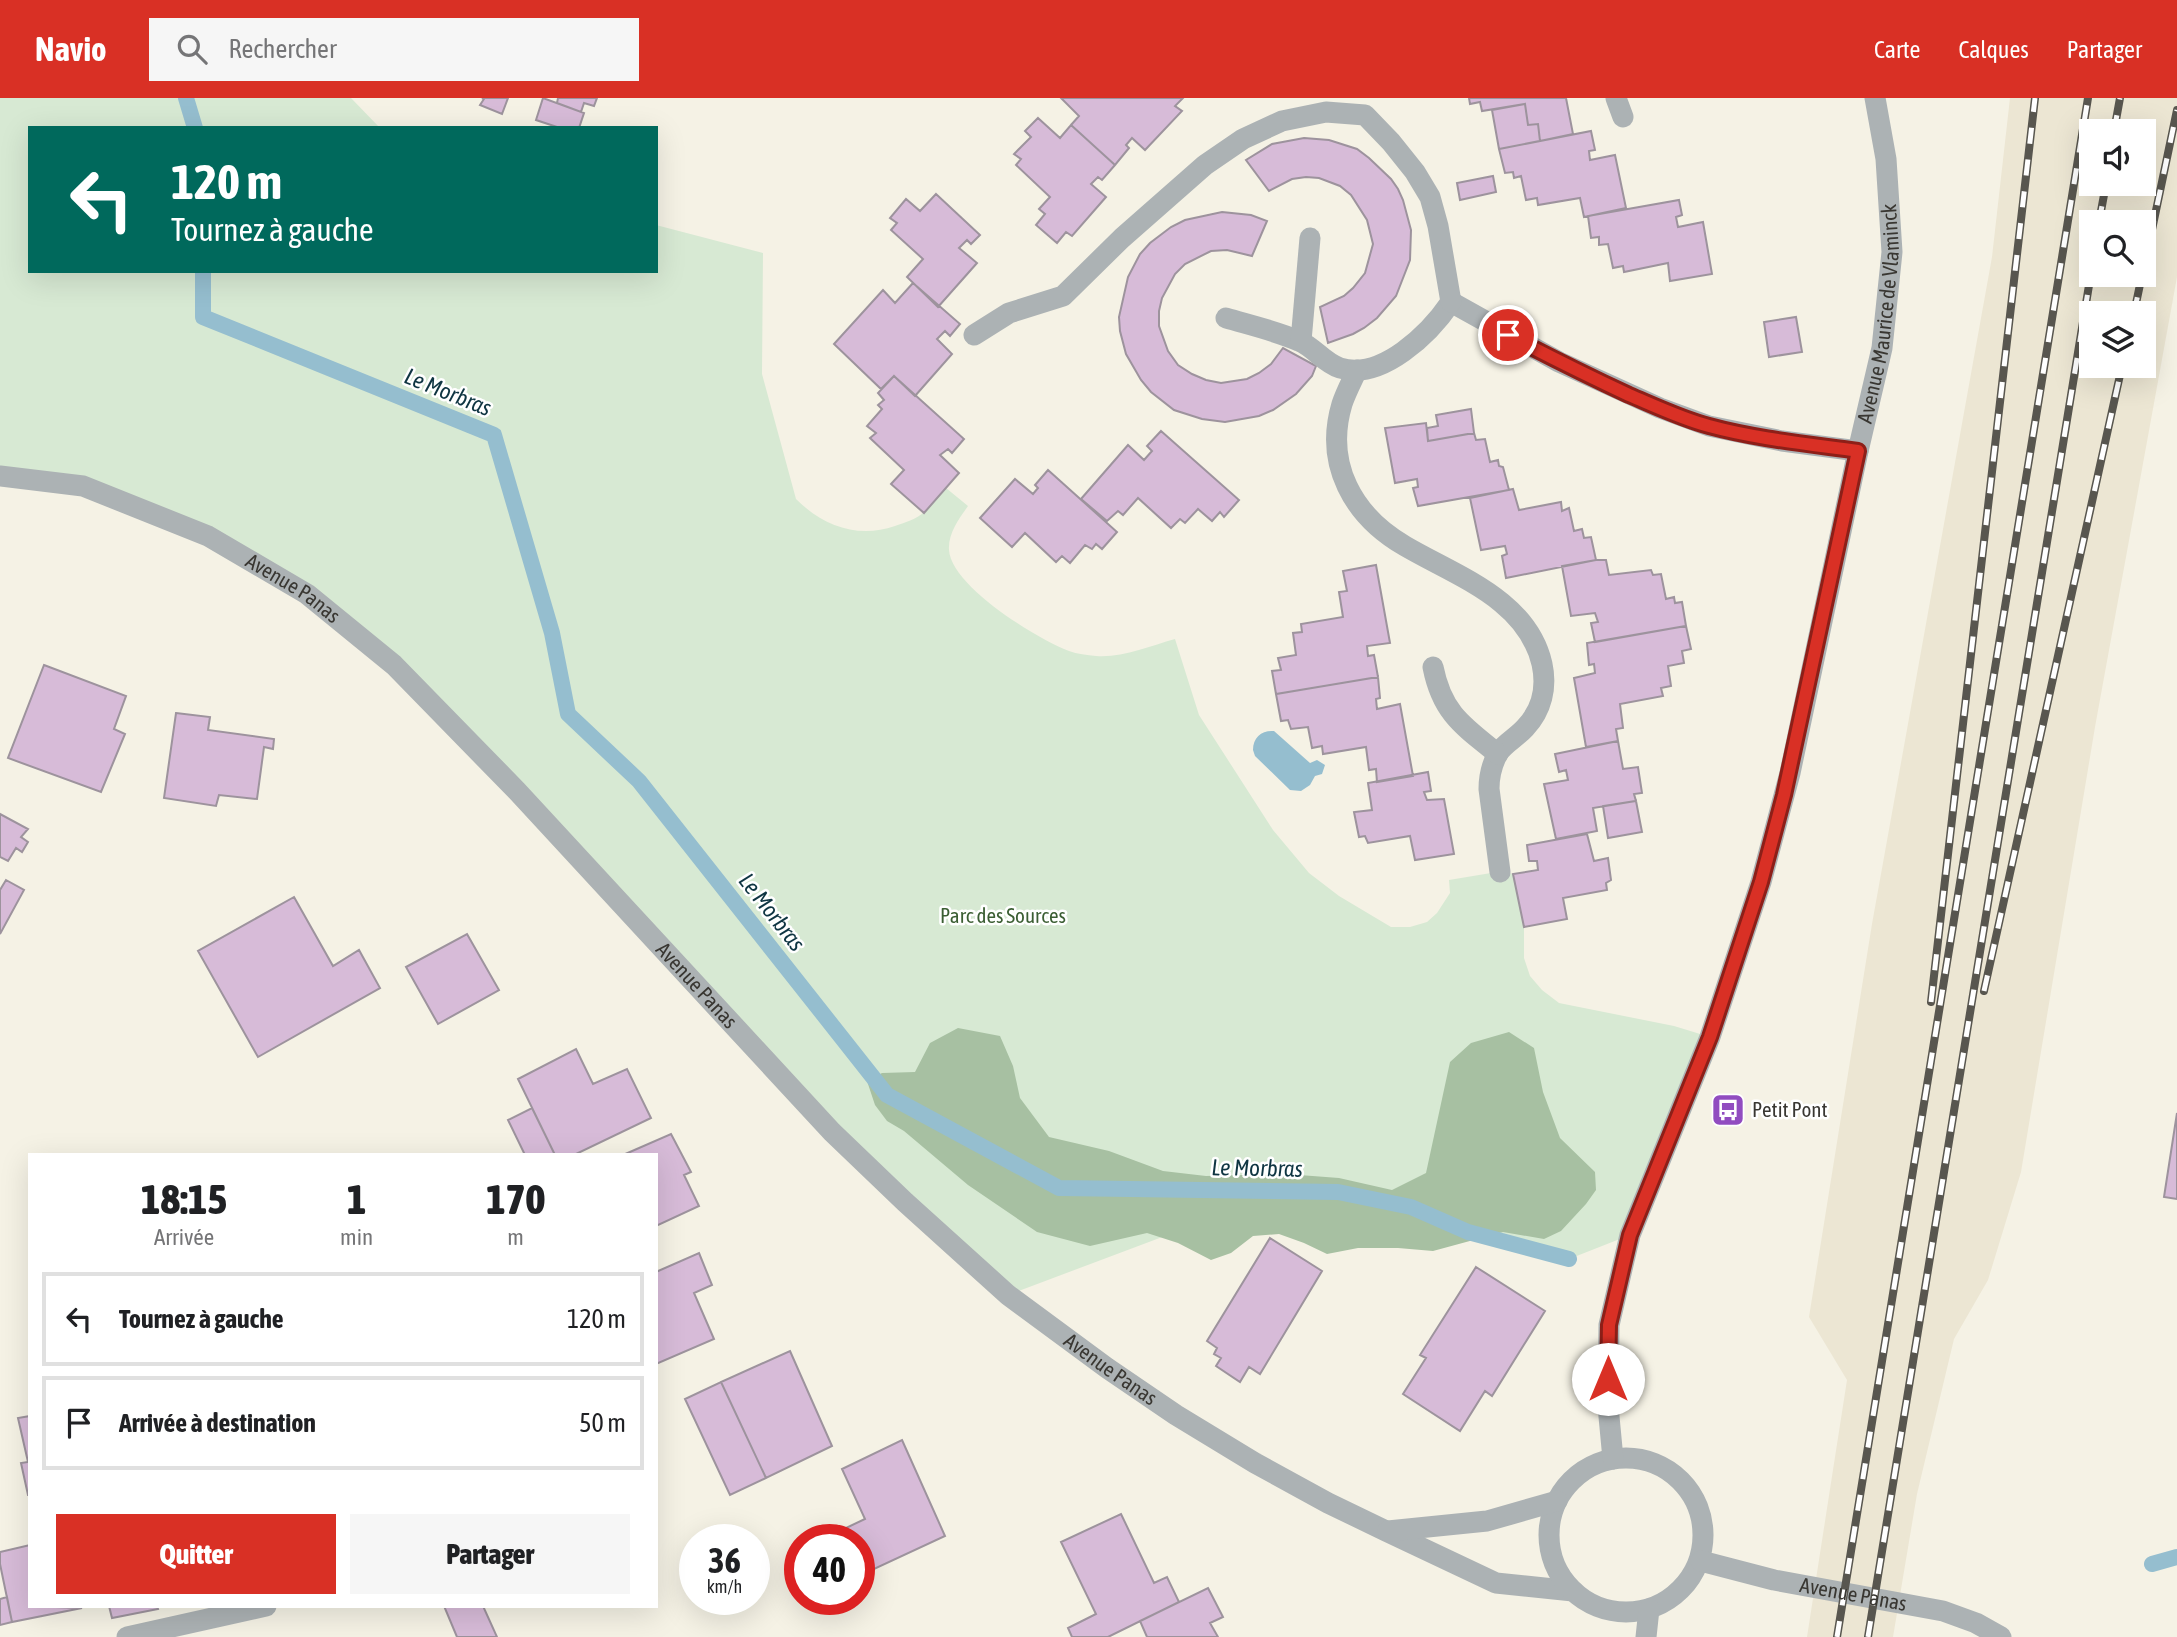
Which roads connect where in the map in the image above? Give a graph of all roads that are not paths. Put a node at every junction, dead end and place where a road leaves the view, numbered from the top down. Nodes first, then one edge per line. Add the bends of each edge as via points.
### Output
1 (1875, 98) edge
2 (1365, 107) edge
3 (1310, 238) dead end
4 (1451, 302) junction
5 (1226, 318) dead end
6 (974, 335) dead end
7 (1301, 341) junction
8 (1357, 370) junction
9 (1858, 451) junction
10 (0, 476) edge
11 (1433, 667) dead end
12 (1498, 754) junction
13 (1500, 872) dead end
14 (1613, 1459) junction
15 (1557, 1500) junction
16 (1386, 1531) junction
17 (1701, 1561) junction
18 (1573, 1591) junction
19 (257, 1608) edge
20 (1649, 1609) junction
21 (127, 1637) edge
22 (1646, 1637) edge
23 (2001, 1637) edge

1 - 9 street, Avenue Maurice de Vlaminck via 1886,159 1892,252 1882,348
2 - 4 street via 1430,197
2 - 6 street via 1304,115 1243,138 1205,165 1063,296 1009,313
3 - 7 street
4 - 8 street via 1410,346 1375,366
4 - 9 street via 1559,362 1709,426
5 - 7 street
7 - 8 street via 1340,368
8 - 12 street via 1341,406 1336,436 1340,470 1356,502 1385,533 1495,597 1520,621 1541,661 1540,706
9 - 14 street, Avenue Maurice de Vlaminck via 1790,774 1761,882 1710,1037 1630,1235 1609,1325
10 - 16 street, Avenue Panas via 83,486 208,536 307,594 394,665 832,1132 1007,1295 1176,1415 1255,1463
11 - 12 street via 1444,704
12 - 13 street via 1489,789
14 - 15 street via 1575,1477
14 - 17 street via 1640,1460 1682,1482 1696,1505 1703,1531
15 - 16 street via 1487,1521
15 - 18 street via 1549,1527 1550,1553 1556,1570
16 - 18 street, Avenue Panas via 1496,1583
17 - 20 street via 1681,1590
17 - 23 street, Avenue Panas via 1774,1580 1943,1611
18 - 20 street via 1595,1606 1623,1613
19 - 21 street
20 - 22 street

